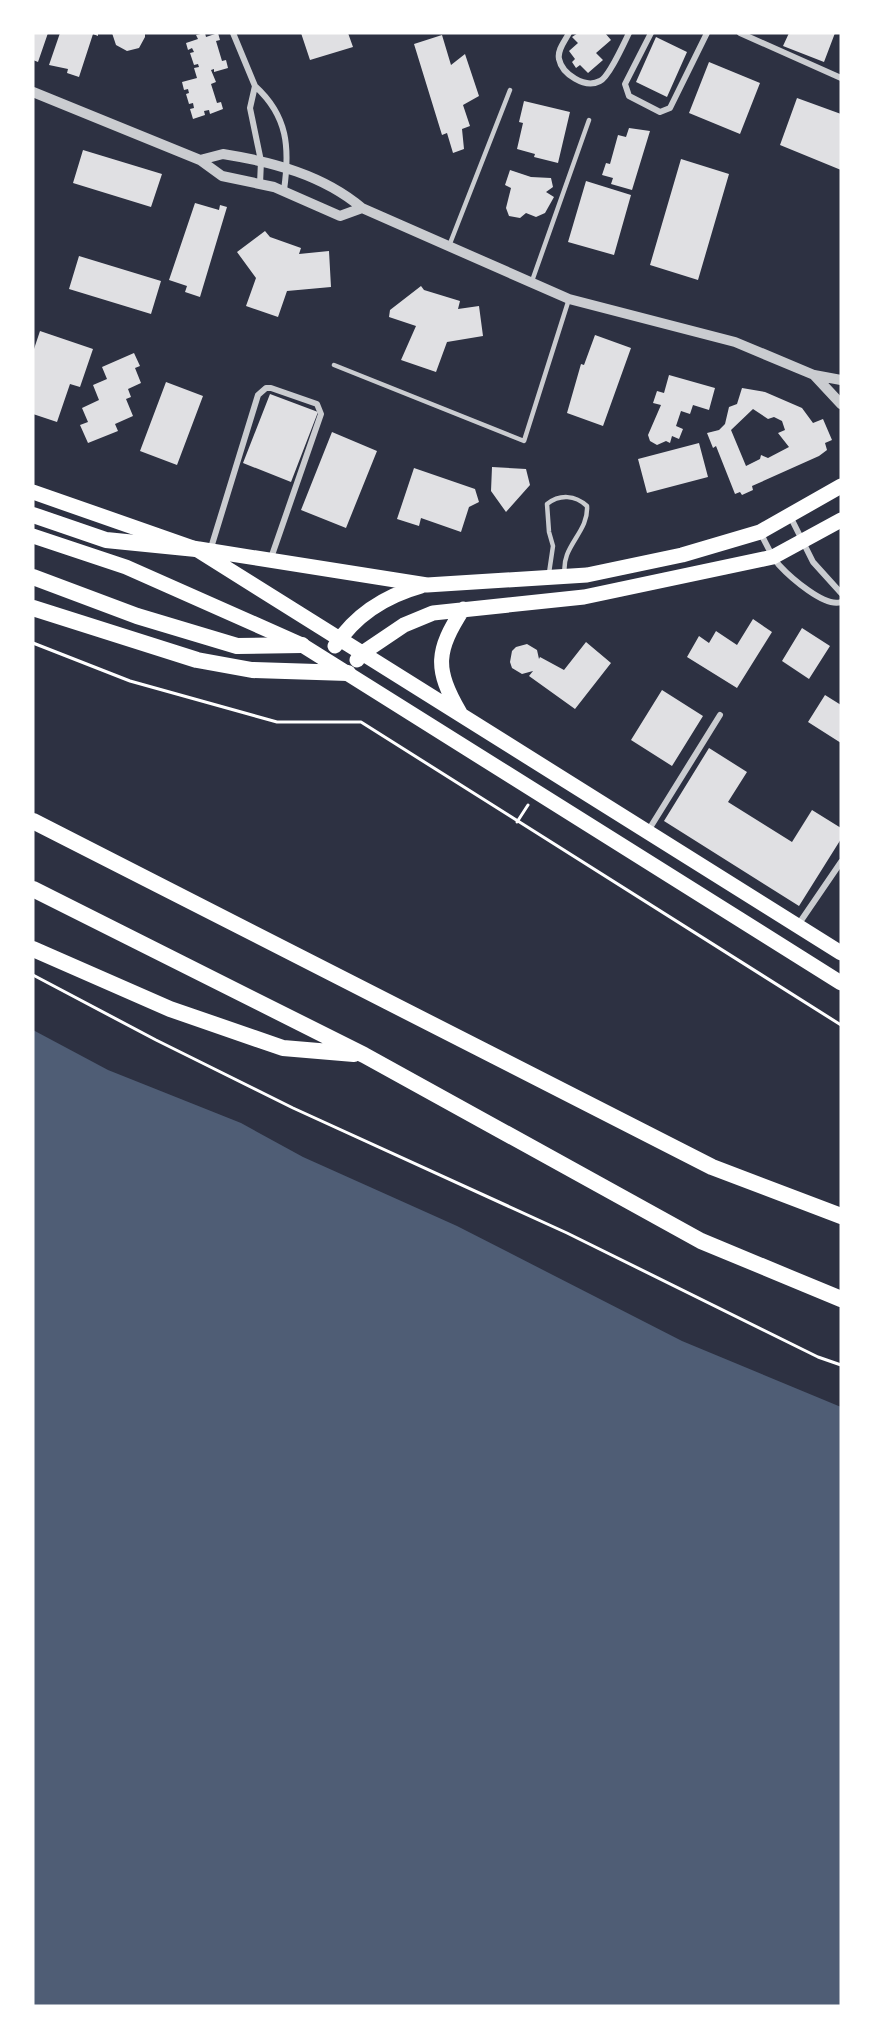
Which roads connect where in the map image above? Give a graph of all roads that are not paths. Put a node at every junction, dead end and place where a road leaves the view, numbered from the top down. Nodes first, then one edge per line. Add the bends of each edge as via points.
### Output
1 (233, 33) edge
2 (569, 33) edge
3 (629, 33) edge
4 (651, 33) edge
5 (708, 33) edge
6 (740, 33) edge
7 (841, 78) edge
8 (255, 86) junction
9 (510, 90) dead end
10 (33, 92) edge
11 (589, 120) dead end
12 (200, 160) junction
13 (261, 161) junction
14 (287, 168) junction
15 (260, 184) junction
16 (284, 190) junction
17 (362, 208) junction
18 (449, 246) junction
19 (532, 281) junction
20 (569, 299) junction
21 (334, 365) dead end
22 (814, 375) junction
23 (841, 380) edge
24 (841, 404) edge
25 (841, 486) edge
26 (33, 492) edge
27 (33, 515) edge
28 (789, 515) junction
29 (841, 520) edge
30 (760, 532) junction
31 (33, 536) edge
32 (802, 542) junction
33 (203, 550) junction
34 (773, 557) junction
35 (270, 560) junction
36 (642, 564) junction
37 (33, 577) edge
38 (565, 577) junction
39 (548, 578) junction
40 (647, 584) junction
41 (427, 585) junction
42 (841, 593) edge
43 (841, 602) edge
44 (33, 608) edge
45 (464, 609) junction
46 (339, 640) junction
47 (302, 645) junction
48 (362, 654) junction
49 (326, 660) junction
50 (348, 673) junction
51 (720, 715) dead end
52 (462, 716) junction
53 (33, 821) edge
54 (647, 832) junction
55 (841, 862) edge
56 (33, 889) edge
57 (798, 926) junction
58 (33, 948) edge
59 (841, 952) edge
60 (841, 983) edge
61 (364, 1055) junction
62 (841, 1216) edge
63 (841, 1299) edge

1 - 8 street
2 - 3 street via 558,57 568,74 585,83 604,78
4 - 5 street via 625,84 629,96 660,112 670,108
6 - 7 street
8 - 13 street via 250,108
8 - 14 street via 271,101 282,128 289,150
9 - 18 lane
10 - 12 street
11 - 19 lane
12 - 13 street via 224,153
12 - 15 street via 222,176
13 - 14 street
13 - 15 street
14 - 16 street
14 - 17 street via 342,191
15 - 16 street
16 - 17 street via 340,216
17 - 18 street
18 - 19 street
19 - 20 street
20 - 21 lane via 525,441
20 - 22 street via 735,342
22 - 23 street
22 - 24 street
25 - 28 main road
26 - 33 main road
27 - 33 highway via 106,540
28 - 30 main road
28 - 32 street
29 - 32 main road
30 - 34 street
30 - 36 main road
31 - 47 main road via 126,567
32 - 34 main road
32 - 42 street via 813,562
33 - 35 main road
33 - 35 street via 258,395 271,388 317,404 321,414
33 - 46 main road
34 - 40 main road
34 - 43 street via 815,595 828,602
35 - 41 main road
36 - 38 main road
36 - 40 main road
37 - 47 highway via 137,616 237,646
38 - 39 main road
38 - 39 lane via 569,546 588,518 587,506 580,499 566,496 555,497 547,504 553,546
39 - 41 main road
40 - 45 main road via 584,597
41 - 46 main road via 393,594 372,607
44 - 50 highway via 197,660 252,670
45 - 48 main road via 433,613 404,625
45 - 52 main road via 443,643 440,658 447,690
46 - 48 main road
46 - 49 main road
47 - 49 main road
48 - 50 main road
48 - 52 main road
49 - 50 main road
50 - 60 main road
51 - 54 street
52 - 54 main road
53 - 62 highway via 712,1167
54 - 57 main road
55 - 57 street
56 - 61 highway
57 - 59 main road
58 - 61 highway via 170,1010 283,1048
61 - 63 highway via 701,1241

